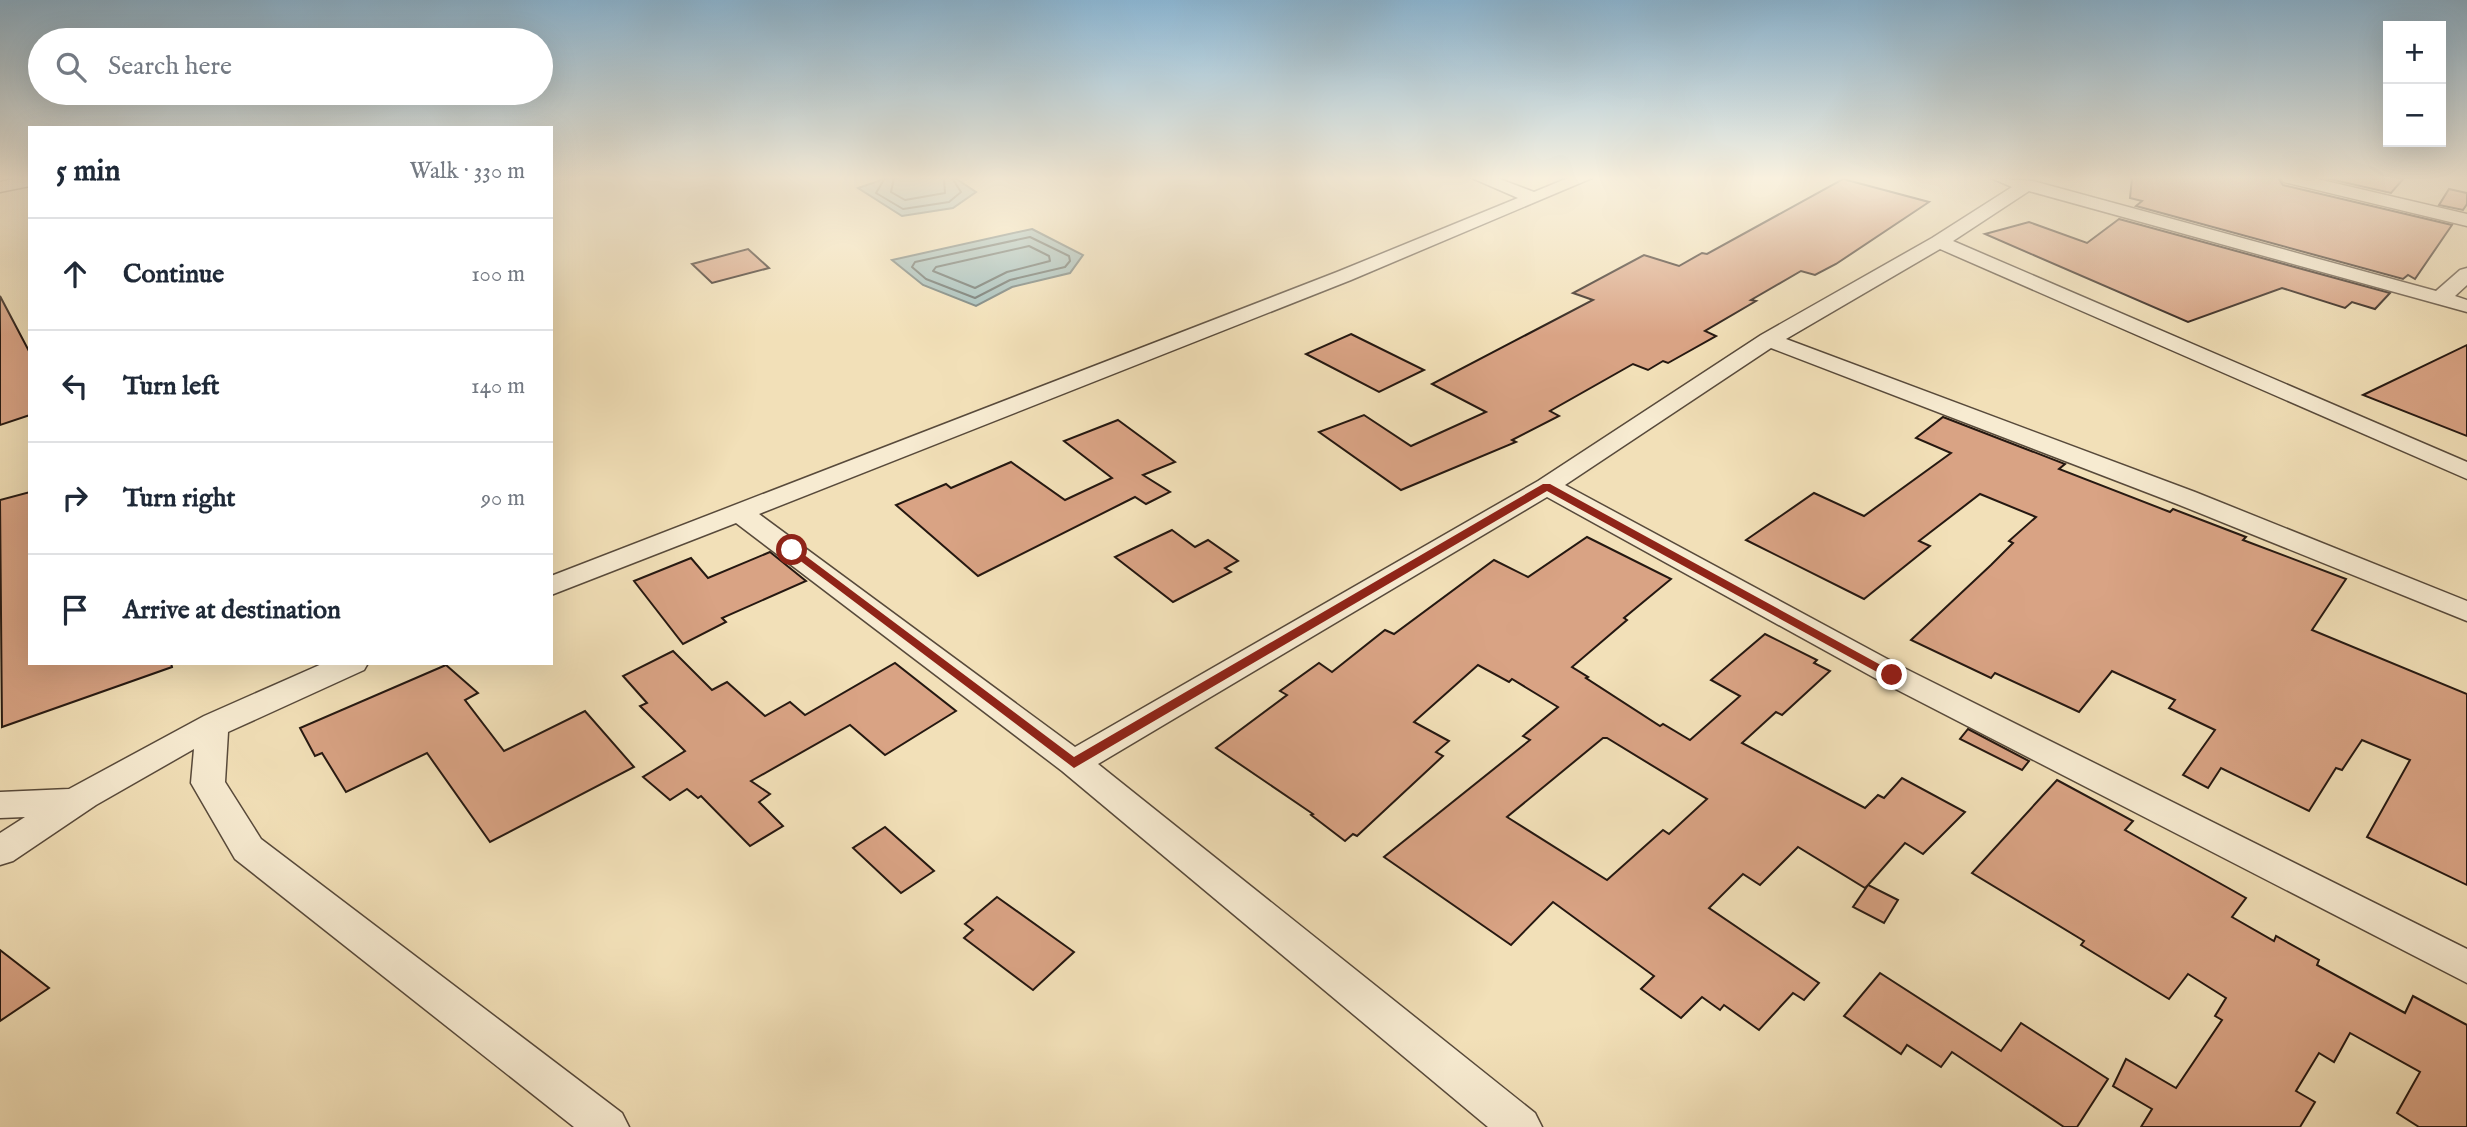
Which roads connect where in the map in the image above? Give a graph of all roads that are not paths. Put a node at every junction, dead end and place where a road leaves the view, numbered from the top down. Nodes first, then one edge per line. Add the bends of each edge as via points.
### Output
1 (1452, 231) edge
2 (1957, 231) edge
3 (2192, 231) edge
4 (1939, 242) junction
5 (2467, 274) edge
6 (2440, 299) junction
7 (2467, 306) edge
8 (1769, 340) junction
9 (2467, 471) edge
10 (1546, 486) junction
11 (740, 513) junction
12 (553, 585) edge
13 (2467, 612) edge
14 (350, 665) edge
15 (212, 728) junction
16 (1074, 763) junction
17 (70, 802) junction
18 (0, 805) edge
19 (0, 851) edge
20 (2467, 967) edge
21 (607, 1127) edge
22 (1520, 1127) edge

1 - 11 street
2 - 4 street
3 - 6 street
4 - 8 street
4 - 9 street
5 - 6 street
6 - 7 street
8 - 10 street
8 - 13 street via 2186,498
10 - 16 street
10 - 20 street via 1892,675
11 - 12 street
11 - 16 street
14 - 15 street
15 - 17 street
15 - 21 street via 208,783 248,849
16 - 22 street
17 - 18 street
17 - 19 street

